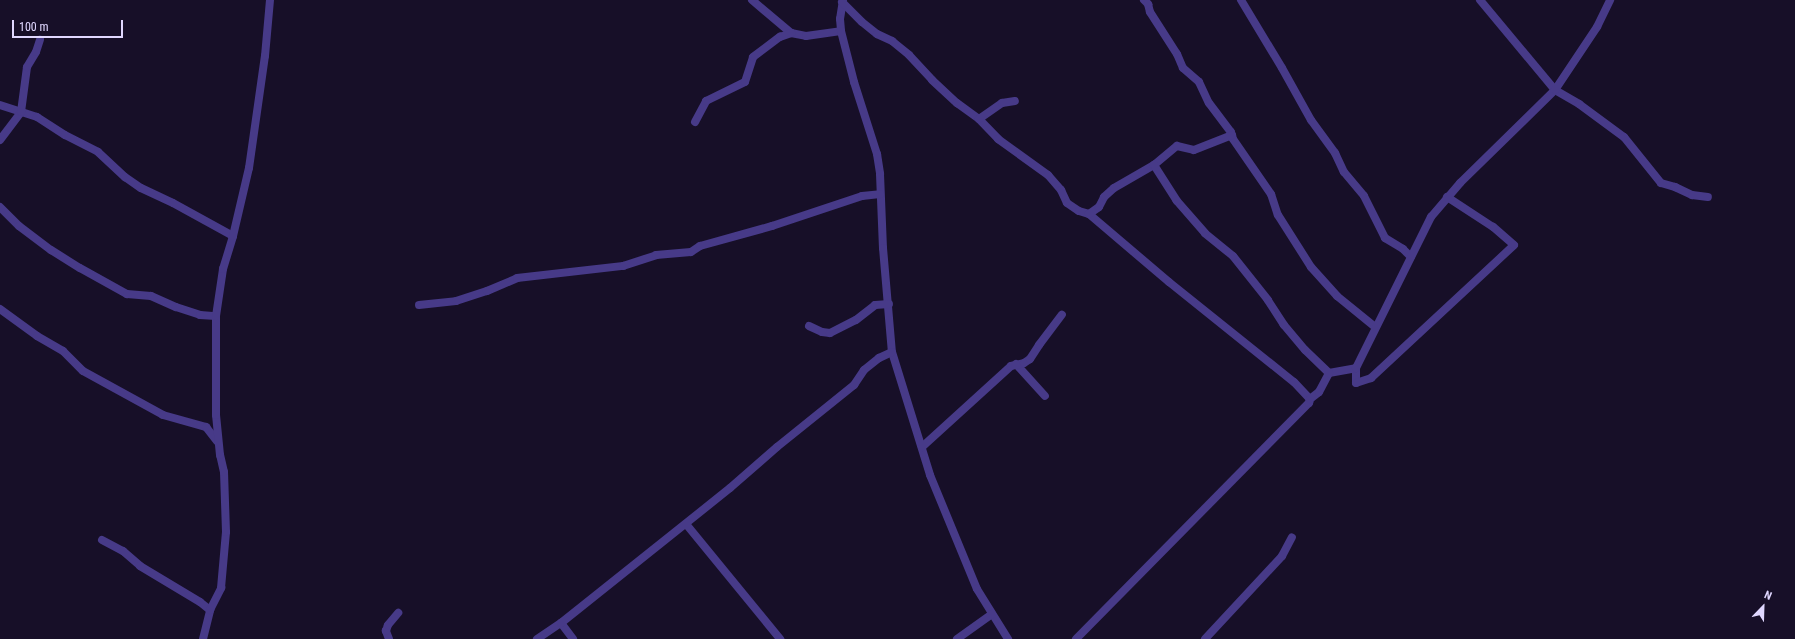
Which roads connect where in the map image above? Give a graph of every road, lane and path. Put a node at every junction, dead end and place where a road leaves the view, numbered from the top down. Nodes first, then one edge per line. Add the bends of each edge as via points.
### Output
1 (270, 0) edge
2 (752, 0) edge
3 (1144, 0) edge
4 (1241, 0) edge
5 (1480, 0) edge
6 (1610, 0) edge
7 (843, 1) edge
8 (841, 31) junction
9 (791, 33) junction
10 (40, 40) dead end
11 (1555, 90) junction
12 (1015, 101) dead end
13 (0, 106) edge
14 (21, 112) junction
15 (979, 118) junction
16 (695, 122) dead end
17 (1232, 135) junction
18 (0, 140) edge
19 (1154, 165) junction
20 (880, 194) junction
21 (1447, 197) junction
22 (1708, 197) dead end
23 (0, 207) edge
24 (1089, 214) junction
25 (233, 236) junction
26 (1412, 257) junction
27 (889, 304) junction
28 (419, 305) dead end
29 (0, 309) edge
30 (216, 316) junction
31 (1062, 316) dead end
32 (809, 326) dead end
33 (1376, 327) junction
34 (892, 352) junction
35 (1016, 364) junction
36 (1356, 368) junction
37 (1329, 373) junction
38 (1045, 396) dead end
39 (1310, 399) junction
40 (218, 442) junction
41 (922, 447) junction
42 (686, 524) junction
43 (1292, 537) dead end
44 (102, 540) dead end
45 (210, 610) junction
46 (398, 613) dead end
47 (992, 614) junction
48 (561, 623) junction
49 (203, 639) edge
50 (389, 639) edge
51 (537, 639) edge
52 (573, 639) edge
53 (780, 639) edge
54 (957, 639) edge
55 (1008, 639) edge
56 (1076, 639) edge
57 (1205, 639) edge

1 - 25 street via 259,106
2 - 9 street
3 - 17 street via 1183,68 1199,82 1209,103
4 - 26 street via 1311,120 1335,153 1344,172 1364,196 1385,238
5 - 11 street
6 - 11 street via 1597,27
7 - 8 street
7 - 15 street via 862,22 877,34 892,41 957,103
8 - 9 street via 806,36
8 - 20 street via 876,154
9 - 16 street via 780,37 753,57 745,82 706,100
10 - 14 street via 27,67
11 - 21 street
11 - 22 street via 1624,137 1661,183 1692,195
12 - 15 street via 1002,103
13 - 14 street
14 - 18 street
14 - 25 street via 36,117 98,152 141,188
15 - 24 street via 998,139 1048,175 1061,190 1067,203
17 - 19 street via 1194,150 1177,146
17 - 33 street via 1271,194 1278,215 1311,267 1337,296
19 - 24 street via 1114,188 1104,196 1099,207
19 - 37 street via 1177,201 1205,233 1233,256 1272,305 1284,325
20 - 27 street
20 - 28 street via 862,196 779,224 700,246 691,252 656,255 623,266 518,278 456,301
21 - 26 street via 1431,217
21 - 36 street via 1493,227 1514,245 1371,378 1356,383
23 - 30 street via 19,226 51,250 127,294 151,296 200,315
24 - 39 street via 1294,382
25 - 30 street via 223,269
26 - 33 street
27 - 32 street via 875,305 856,320 830,333
27 - 34 street
29 - 40 street via 63,351 94,377 163,415 206,427
30 - 40 street
31 - 35 street via 1030,359
33 - 36 street
34 - 41 street
34 - 42 street via 864,370 850,388
35 - 38 street
35 - 41 street
36 - 37 street
37 - 39 street via 1320,392
39 - 56 street via 1309,403
40 - 45 street via 224,472 227,526 221,588
41 - 47 street via 930,475 963,557 977,589
42 - 48 street
42 - 53 street
43 - 57 street via 1282,556
44 - 45 street via 123,551 140,566
45 - 49 street
46 - 50 street via 388,625 386,631
47 - 54 street
47 - 55 street
48 - 51 street
48 - 52 street

